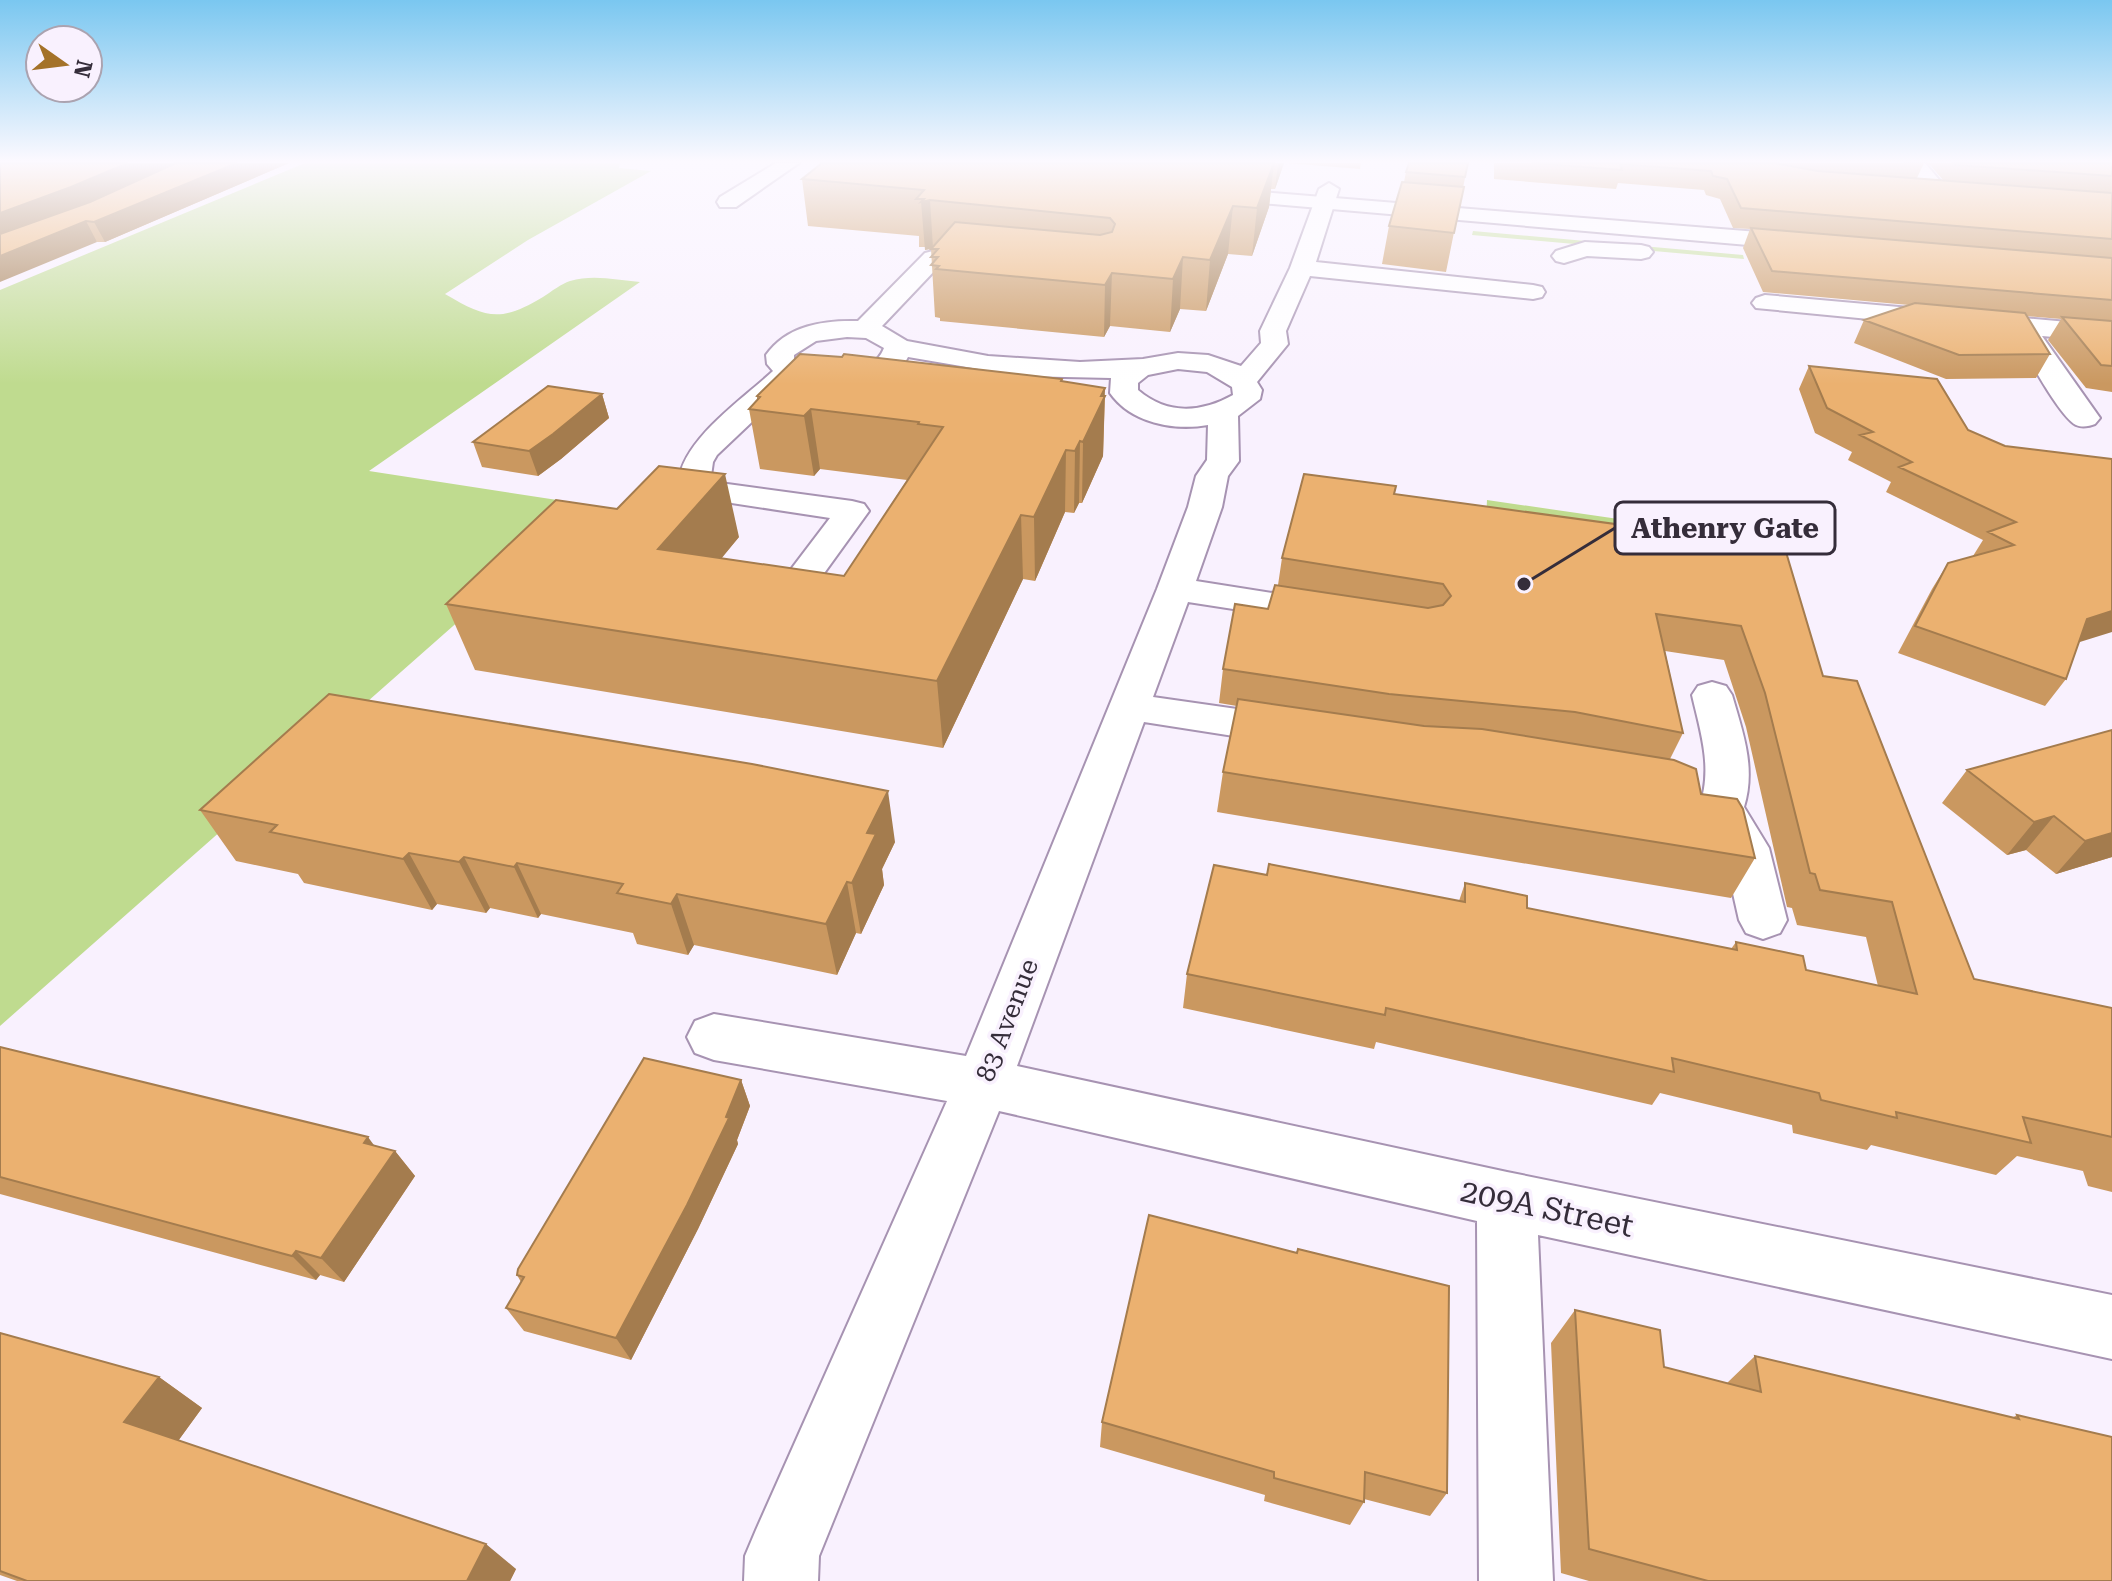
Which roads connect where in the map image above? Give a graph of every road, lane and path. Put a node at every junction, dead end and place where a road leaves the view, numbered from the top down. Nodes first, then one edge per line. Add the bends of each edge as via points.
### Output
1 (1313, 237) edge
2 (1818, 237) edge
3 (1833, 238) edge
4 (1641, 252) dead end
5 (1564, 256) dead end
6 (1009, 266) edge
7 (1302, 268) junction
8 (1533, 292) dead end
9 (1765, 303) dead end
10 (2023, 326) junction
11 (864, 330) junction
12 (1273, 331) junction
13 (2112, 334) edge
14 (898, 347) junction
15 (1210, 363) junction
16 (1141, 367) junction
17 (789, 371) junction
18 (879, 371) junction
19 (1243, 381) junction
20 (1129, 402) junction
21 (1223, 413) junction
22 (1171, 417) junction
23 (2085, 423) edge
24 (1212, 476) junction
25 (1175, 589) junction
26 (791, 593) edge
27 (1361, 618) edge
28 (1712, 695) dead end
29 (1128, 706) junction
30 (1322, 736) edge
31 (1763, 920) dead end
32 (714, 1037) dead end
33 (983, 1083) junction
34 (1507, 1200) junction
35 (2112, 1327) edge
36 (773, 1573) edge
37 (1516, 1581) edge

1 - 7 street
2 - 3 street
4 - 5 street via 1585,249
6 - 11 street via 933,258
7 - 8 street via 1498,277
7 - 12 street
9 - 10 street
10 - 13 street
10 - 23 street
11 - 14 street
11 - 17 street via 828,330 795,340 780,355
12 - 15 street
12 - 19 street via 1275,344
14 - 16 street via 1057,370
14 - 18 street via 892,363
15 - 16 street
15 - 19 street
16 - 20 street via 1121,383
17 - 18 street via 842,379
17 - 26 street via 706,449 695,479 710,491 852,511
18 - 20 street via 1041,379 1100,390
19 - 21 street via 1246,399
20 - 22 street
21 - 22 street
21 - 24 street, 83 Avenue via 1223,461
22 - 24 street via 1197,462
24 - 25 street, 83 Avenue
25 - 27 street
25 - 29 street, 83 Avenue
28 - 31 street via 1730,771 1729,791 1701,800 1746,848
29 - 30 street
29 - 33 street, 83 Avenue
32 - 33 street, 209A Street
33 - 34 street, 209A Street
33 - 36 street, 83 Avenue
34 - 35 street, 209A Street
34 - 37 street

